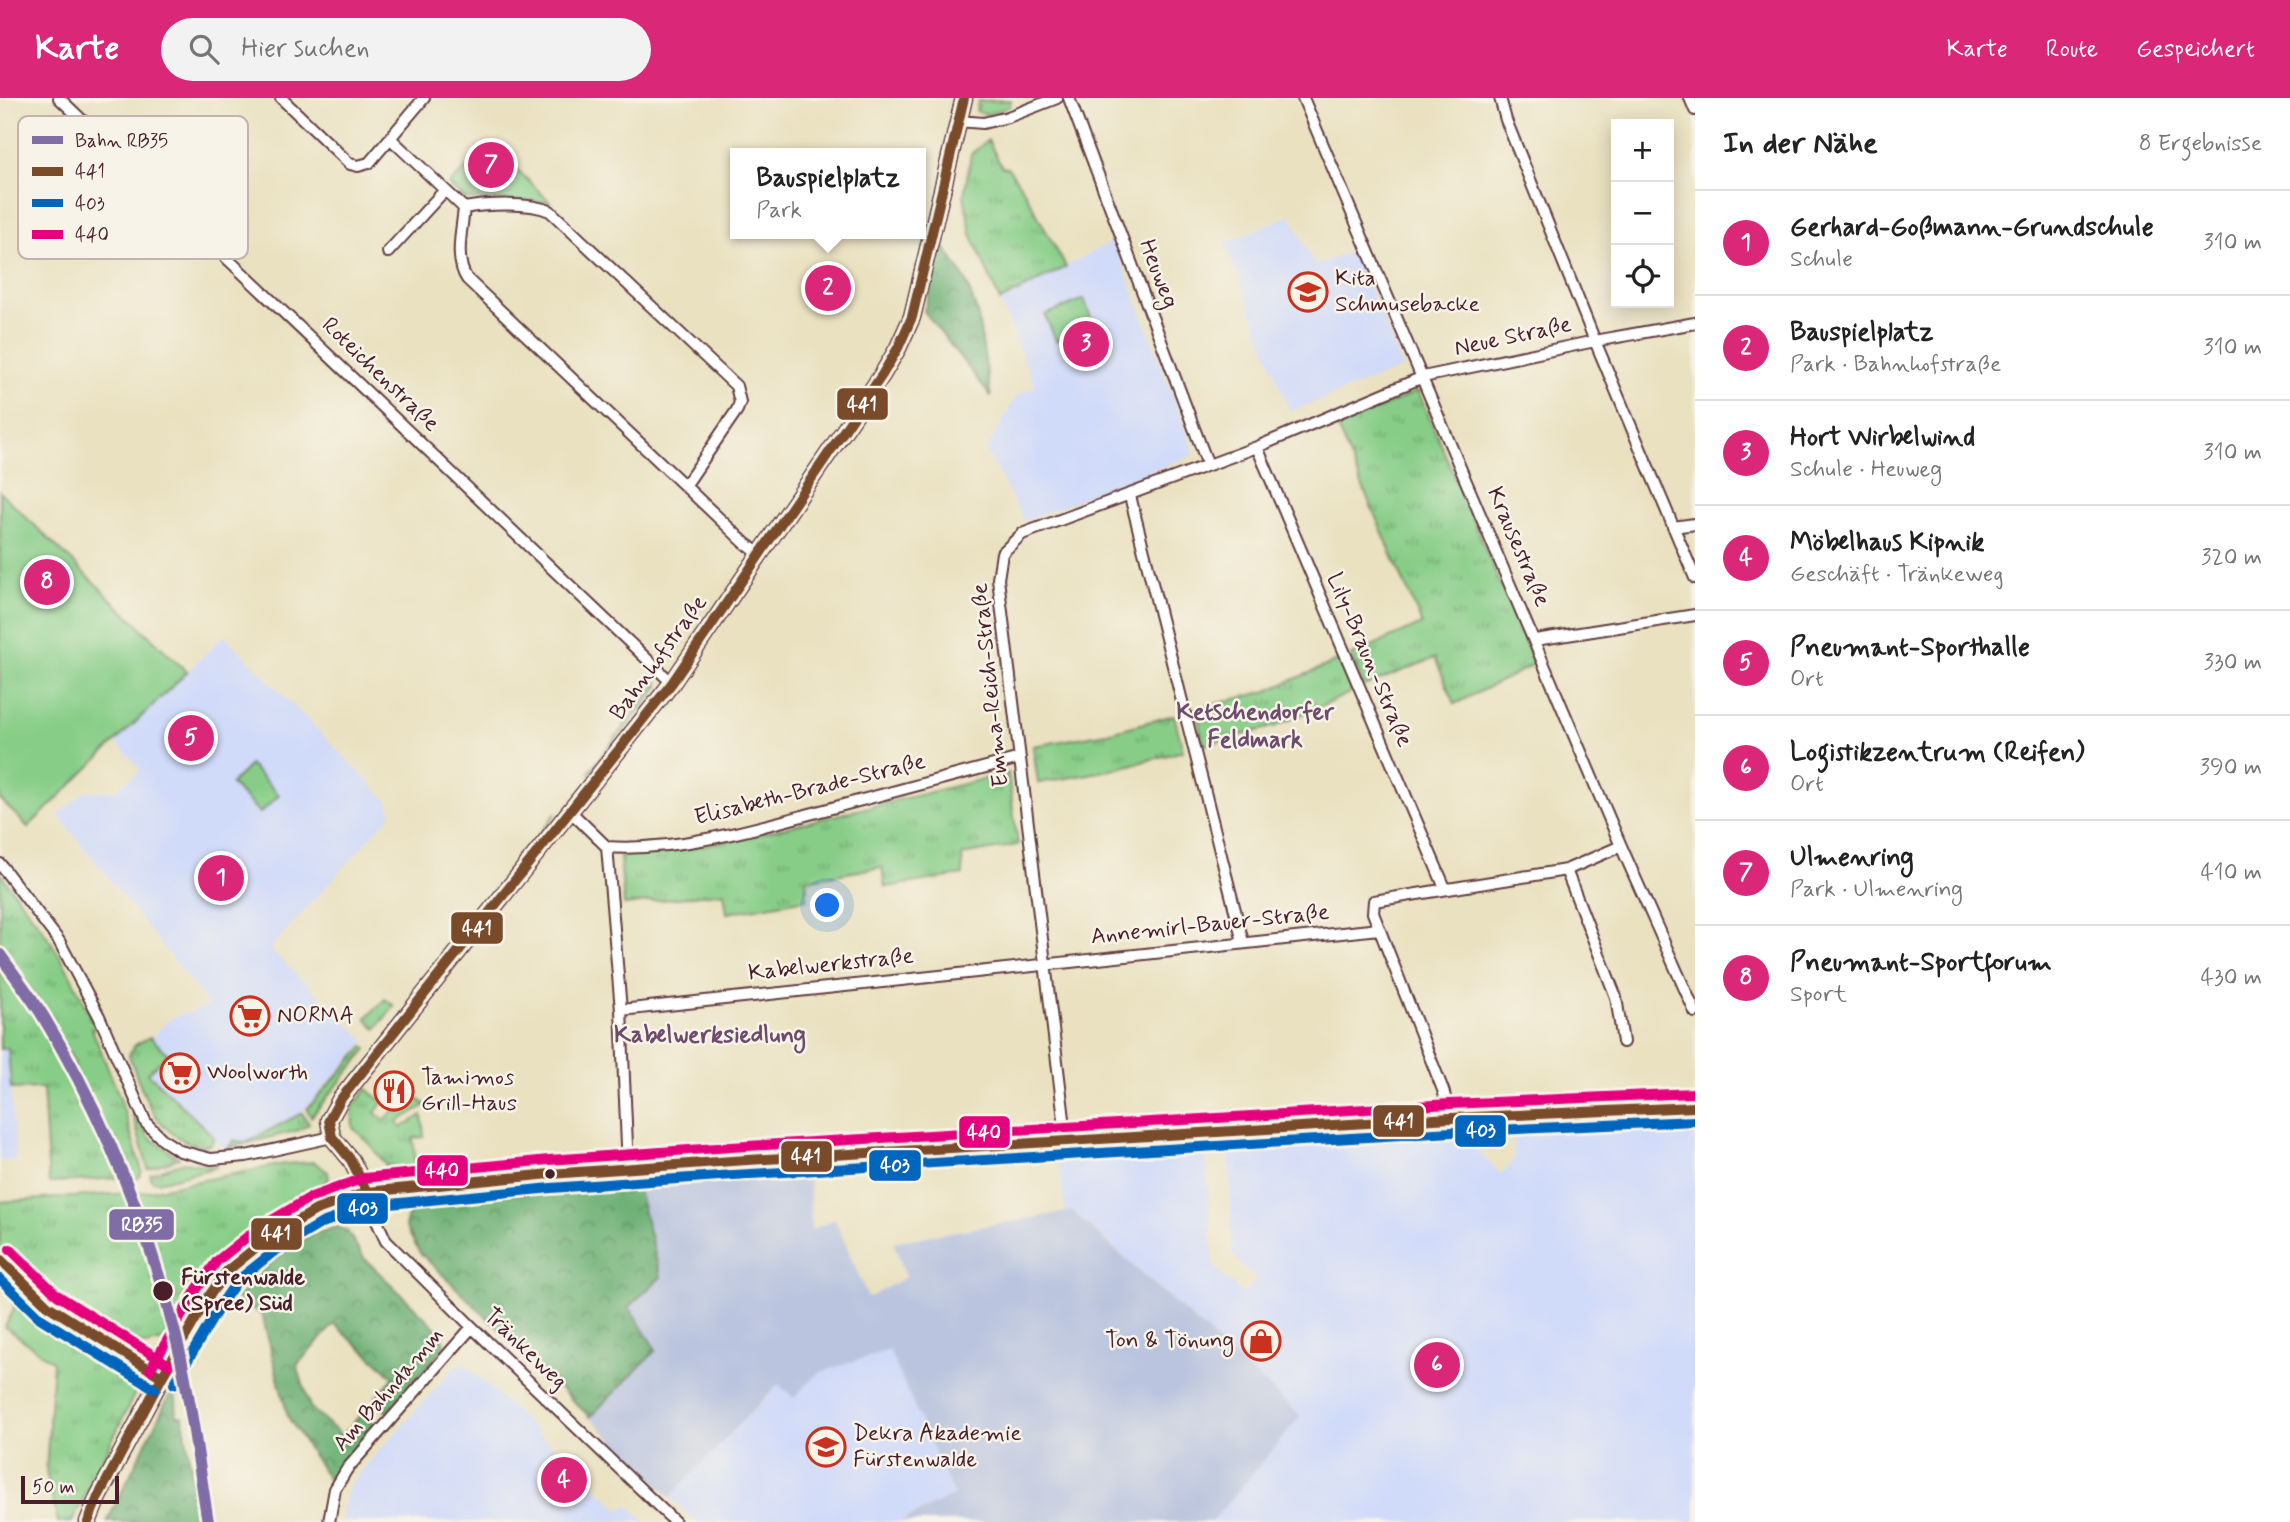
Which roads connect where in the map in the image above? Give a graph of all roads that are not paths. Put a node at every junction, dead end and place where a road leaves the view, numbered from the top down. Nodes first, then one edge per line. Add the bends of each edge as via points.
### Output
1 (59, 98) edge
2 (281, 98) edge
3 (424, 98) edge
4 (964, 98) edge
5 (1058, 98) edge
6 (1069, 98) edge
7 (1303, 98) edge
8 (1500, 98) edge
9 (1690, 98) edge
10 (1695, 110) edge
11 (78, 116) edge
12 (958, 121) junction
13 (390, 138) junction
14 (445, 190) junction
15 (464, 208) junction
16 (388, 252) dead end
17 (228, 259) edge
18 (1695, 323) edge
19 (1595, 341) junction
20 (1423, 377) junction
21 (1257, 447) junction
22 (1209, 466) junction
23 (685, 486) junction
24 (1130, 496) junction
25 (1695, 524) edge
26 (1673, 527) junction
27 (761, 555) junction
28 (1695, 578) edge
29 (1695, 615) edge
30 (1535, 640) junction
31 (672, 683) junction
32 (1020, 758) junction
33 (571, 812) junction
34 (1621, 846) junction
35 (607, 847) junction
36 (0, 864) edge
37 (1566, 870) junction
38 (1445, 888) junction
39 (1379, 929) junction
40 (1244, 943) junction
41 (1045, 963) junction
42 (621, 1010) junction
43 (1695, 1012) edge
44 (1623, 1042) dead end
45 (1695, 1107) edge
46 (1451, 1118) junction
47 (332, 1137) junction
48 (1067, 1143) junction
49 (628, 1168) junction
50 (367, 1192) junction
51 (0, 1259) edge
52 (472, 1328) junction
53 (162, 1377) junction
54 (88, 1522) edge
55 (329, 1522) edge
56 (675, 1522) edge

1 - 11 street, Roteichenstraße
2 - 13 street via 350,164 369,163
3 - 13 street
4 - 12 street, Bahnhofstraße
5 - 12 street via 983,123
6 - 22 street, Heuweg
7 - 20 street, Krausestraße
8 - 19 street
9 - 10 street
12 - 27 street, Bahnhofstraße via 921,283 898,348
13 - 14 street
14 - 15 street
14 - 16 street
15 - 23 street via 460,262 467,279
15 - 23 street via 538,206 550,211 736,386 737,410
17 - 31 street, Roteichenstraße
18 - 19 street, Neue Straße
19 - 20 street, Neue Straße
19 - 26 street
20 - 21 street, Emma-Reich-Straße
20 - 30 street, Krausestraße
21 - 22 street, Emma-Reich-Straße
21 - 38 street, Lily-Braun-Straße
22 - 24 street, Emma-Reich-Straße
23 - 27 street
24 - 32 street, Emma-Reich-Straße via 1022,534 1002,553 998,579
24 - 40 street
25 - 26 street
26 - 28 street
27 - 31 street, Bahnhofstraße
29 - 30 street
30 - 34 street, Krausestraße
31 - 33 street, Bahnhofstraße
32 - 35 street, Elisabeth-Brade-Straße via 757,828 691,841
32 - 41 street, Emma-Reich-Straße
33 - 35 street
33 - 47 street, Bahnhofstraße via 343,1096 330,1121
34 - 37 street
34 - 43 street, Krausestraße
35 - 42 street
36 - 47 street via 59,941 99,1016 145,1124 163,1140 180,1151 211,1159
37 - 38 street
37 - 44 street via 1616,996
38 - 39 street via 1374,901
39 - 40 street, Annemirl-Bauer-Straße
39 - 46 street
40 - 41 street, Annemirl-Bauer-Straße
41 - 42 street, Kabelwerkstraße
41 - 48 street, Emma-Reich-Straße
42 - 49 street
45 - 46 street
46 - 48 street
47 - 50 street via 351,1160
48 - 49 street
49 - 50 street
50 - 52 street, Tränkeweg via 386,1241
50 - 53 street via 316,1210 264,1241 227,1271
51 - 53 street via 48,1306
52 - 55 street, Am Bahndamm via 347,1469 335,1489
52 - 56 street, Tränkeweg
53 - 54 street

